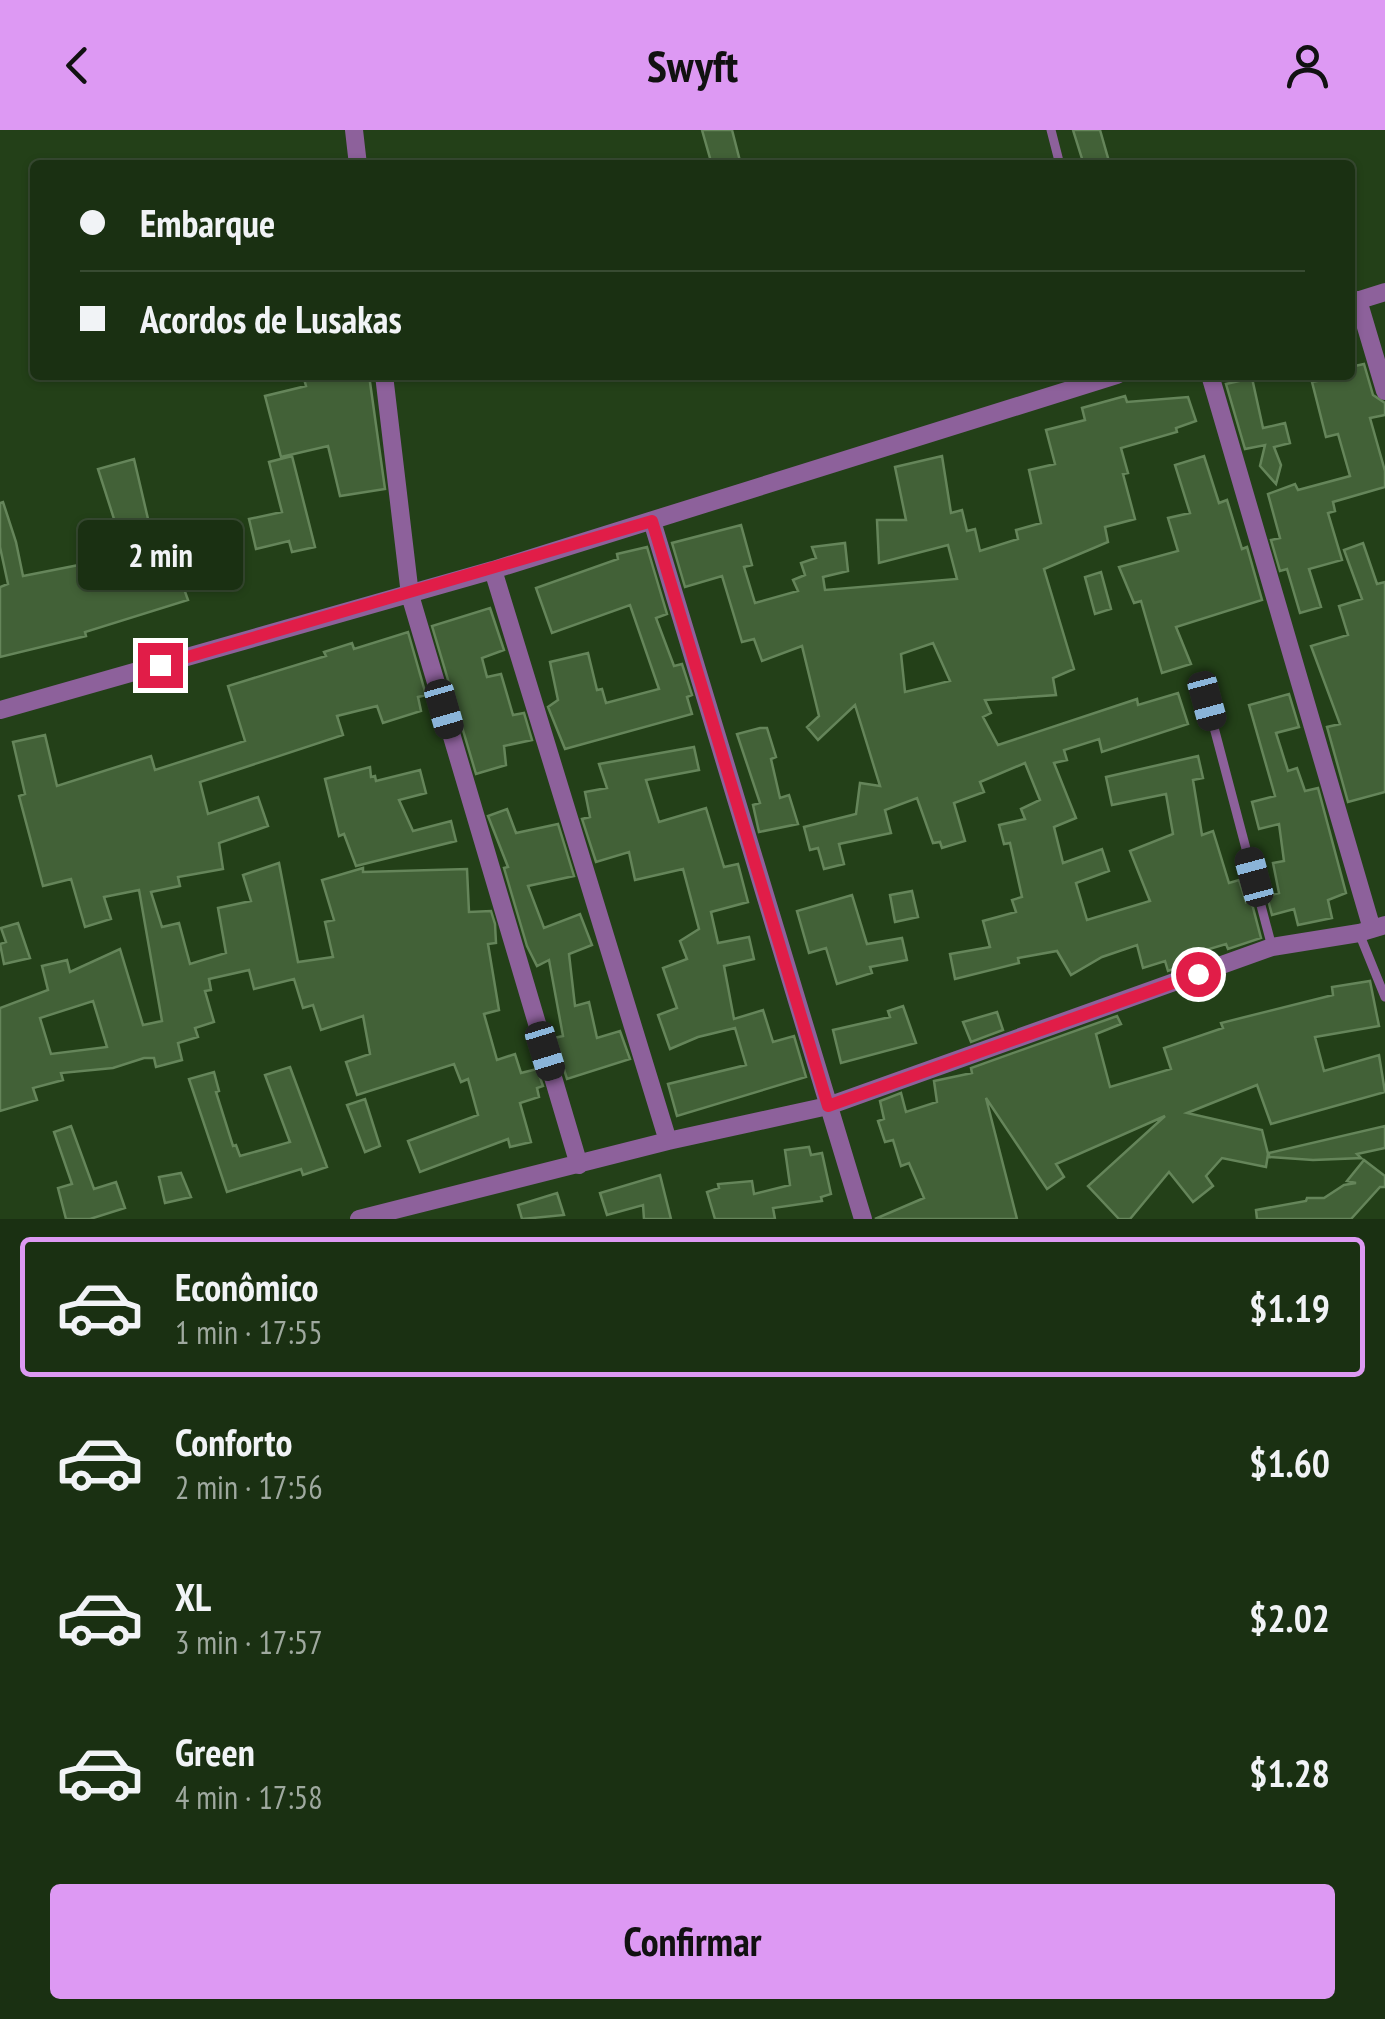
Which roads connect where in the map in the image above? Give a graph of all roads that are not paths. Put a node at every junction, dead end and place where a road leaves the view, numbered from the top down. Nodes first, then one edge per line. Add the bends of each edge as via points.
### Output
1 (354, 130) edge
2 (1051, 130) edge
3 (357, 160) edge
4 (1059, 160) edge
5 (1385, 292) edge
6 (1355, 302) edge
7 (1355, 305) edge
8 (385, 380) edge
9 (1101, 380) edge
10 (1211, 380) edge
11 (1385, 391) edge
12 (652, 521) junction
13 (493, 570) junction
14 (410, 595) junction
15 (1207, 701) dead end
16 (0, 710) edge
17 (1372, 929) edge
18 (1272, 947) junction
19 (1385, 997) edge
20 (828, 1106) junction
21 (668, 1142) junction
22 (579, 1165) junction
23 (359, 1219) edge
24 (863, 1219) edge

1 - 3 street
2 - 4 lane
5 - 6 street
7 - 11 street
8 - 14 street
9 - 12 street
10 - 17 street
12 - 13 street
12 - 20 street
13 - 14 street
13 - 21 street
14 - 16 street
14 - 22 street
15 - 18 lane
17 - 18 street
17 - 19 lane
18 - 20 street
20 - 21 street
20 - 24 street
21 - 22 street
22 - 23 street

